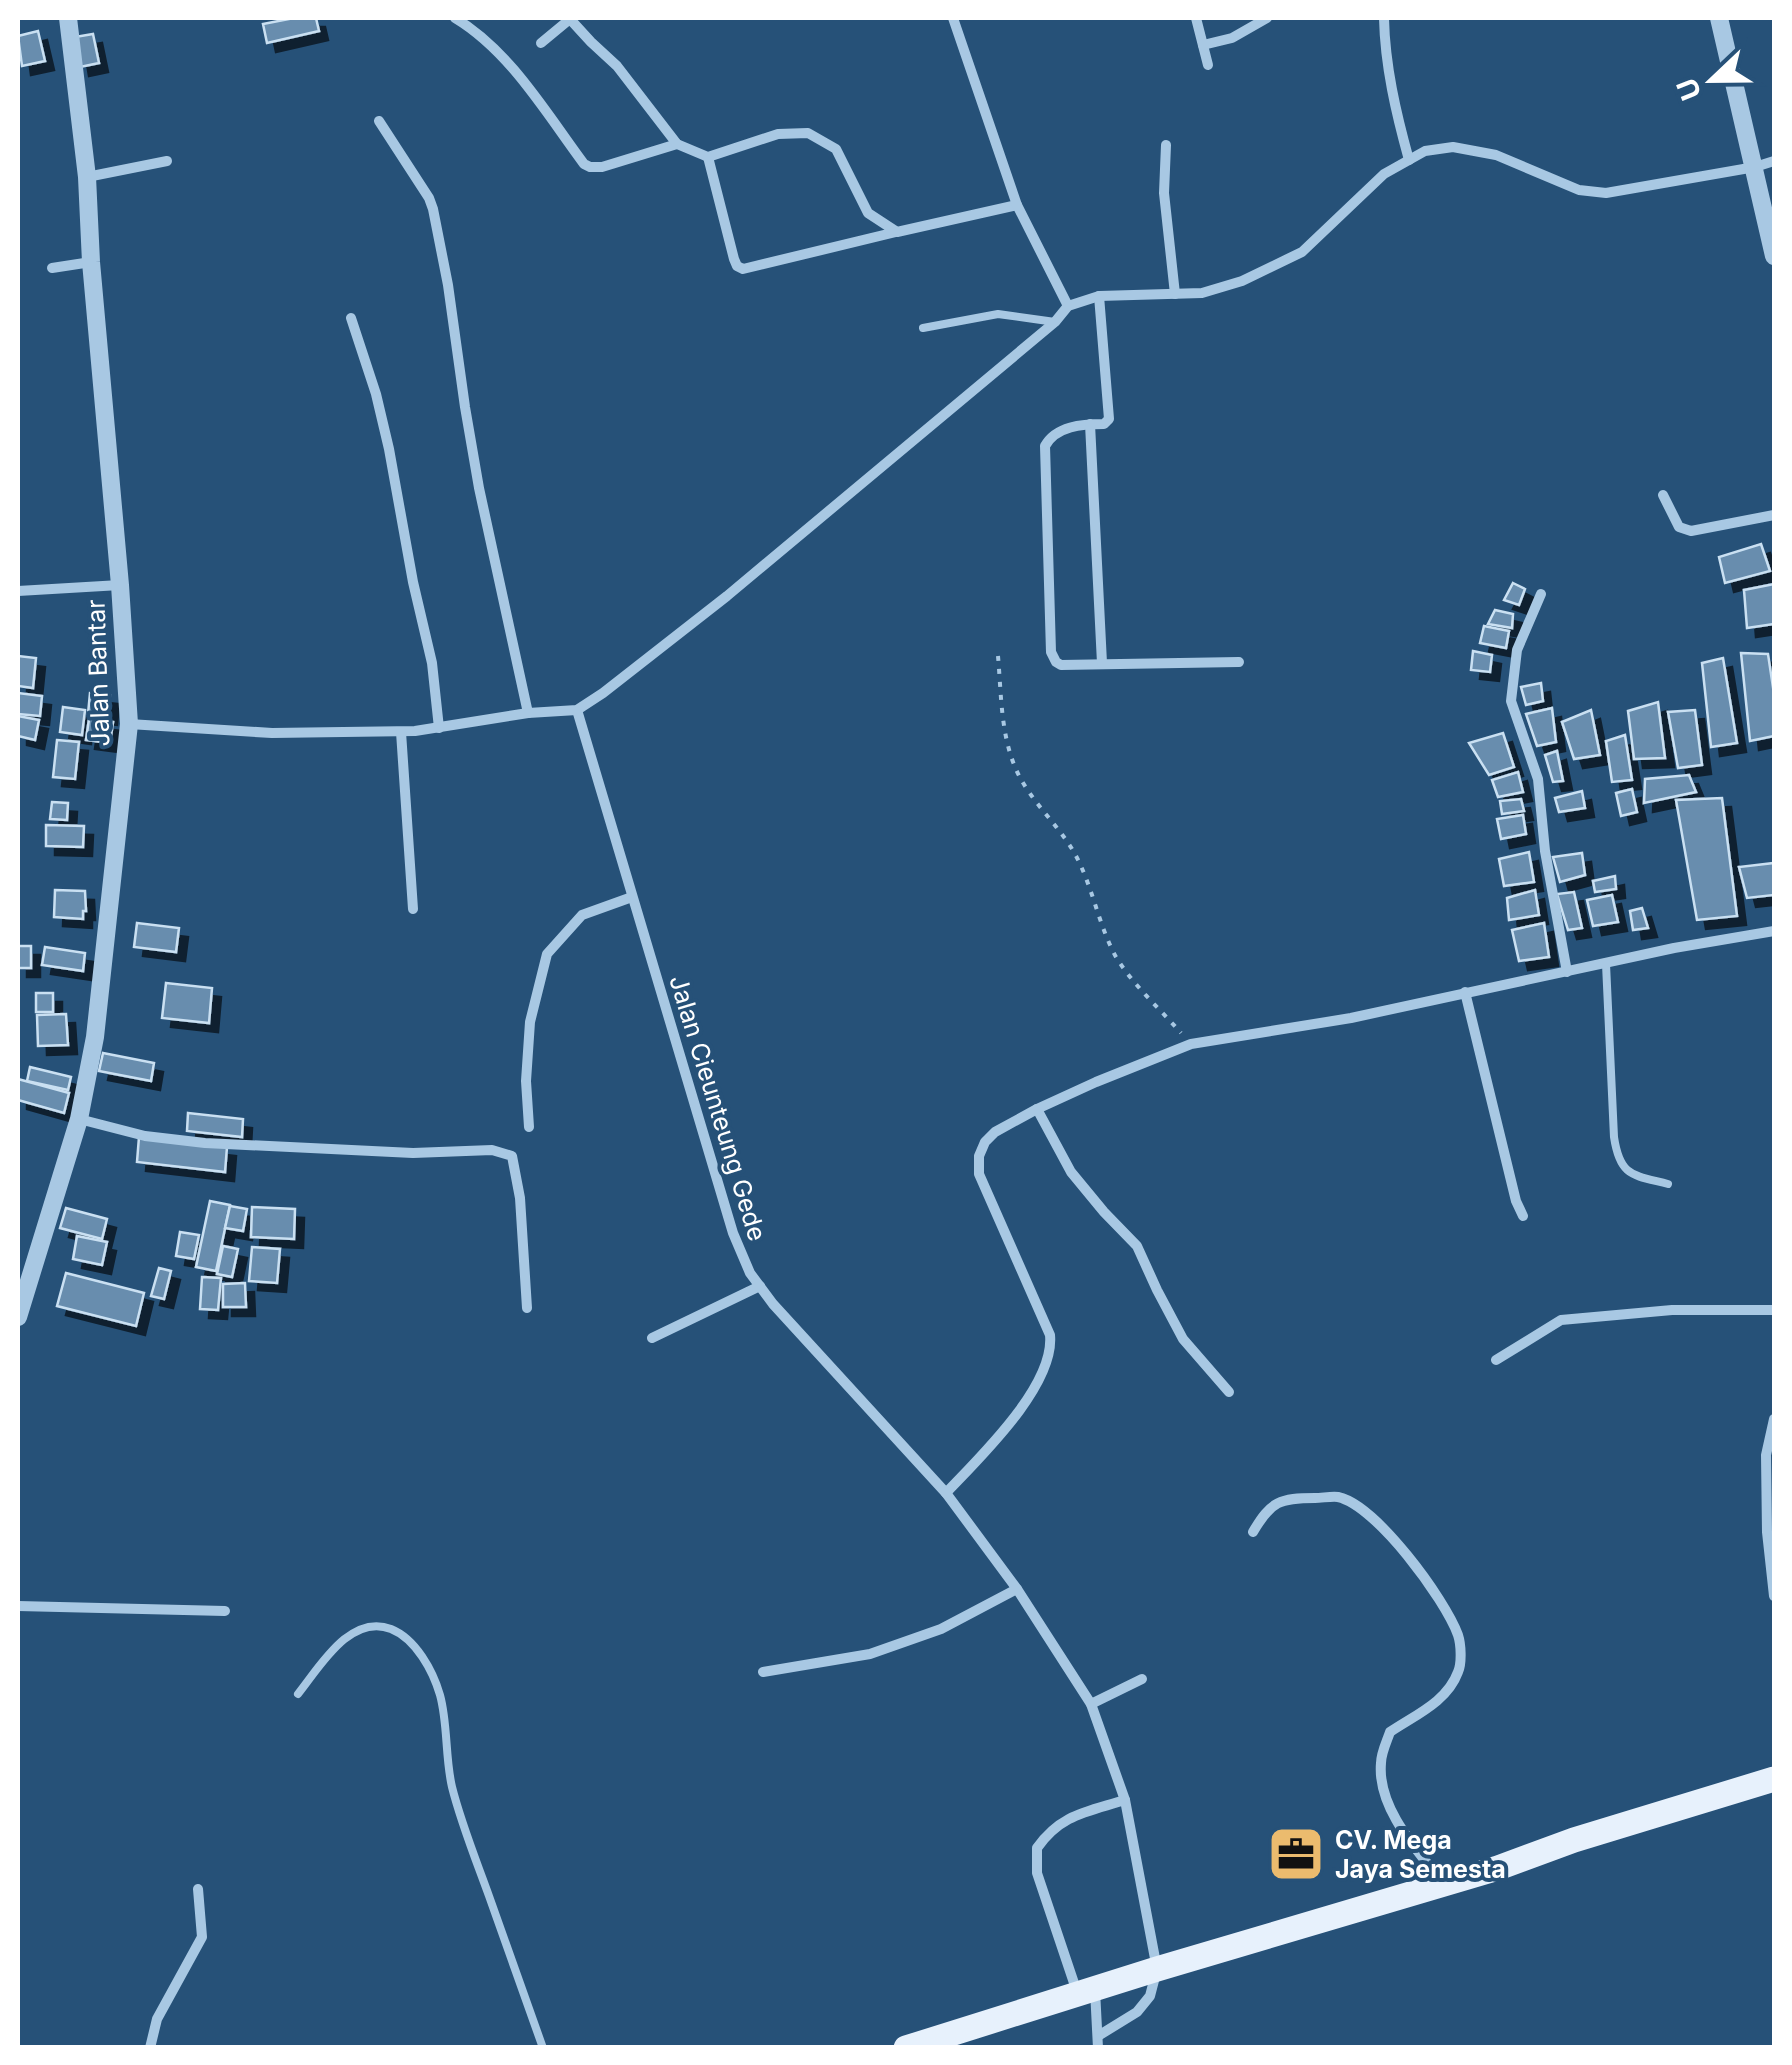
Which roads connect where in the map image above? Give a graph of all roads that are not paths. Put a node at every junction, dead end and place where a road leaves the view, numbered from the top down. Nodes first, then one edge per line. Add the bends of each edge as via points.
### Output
1 (68, 18) edge
2 (455, 18) edge
3 (570, 18) edge
4 (953, 18) edge
5 (1196, 18) edge
6 (1266, 18) edge
7 (1384, 18) edge
8 (1719, 18) edge
9 (541, 43) dead end
10 (1203, 44) junction
11 (1208, 65) dead end
12 (379, 121) dead end
13 (677, 144) junction
14 (1166, 145) dead end
15 (708, 157) junction
16 (1410, 160) junction
17 (167, 161) dead end
18 (1774, 161) edge
19 (1755, 167) junction
20 (87, 177) junction
21 (1017, 205) junction
22 (896, 232) junction
23 (1774, 256) edge
24 (91, 262) junction
25 (52, 268) dead end
26 (1174, 294) junction
27 (1099, 296) junction
28 (1068, 306) junction
29 (352, 318) dead end
30 (1055, 322) junction
31 (923, 328) dead end
32 (1090, 424) junction
33 (1662, 495) dead end
34 (1774, 515) edge
35 (120, 585) junction
36 (18, 590) edge
37 (1541, 594) dead end
38 (1239, 662) dead end
39 (1102, 663) junction
40 (577, 710) junction
41 (528, 714) junction
42 (129, 724) junction
43 (438, 728) junction
44 (401, 732) junction
45 (632, 897) junction
46 (412, 910) dead end
47 (1774, 931) edge
48 (1606, 964) junction
49 (1567, 972) junction
50 (1464, 992) junction
51 (1037, 1108) junction
52 (79, 1119) junction
53 (529, 1126) dead end
54 (1668, 1184) dead end
55 (1523, 1216) dead end
56 (760, 1286) junction
57 (526, 1308) dead end
58 (1774, 1310) edge
59 (18, 1318) edge
60 (652, 1338) dead end
61 (1496, 1360) dead end
62 (1230, 1392) dead end
63 (1774, 1419) edge
64 (946, 1493) junction
65 (1253, 1532) dead end
66 (1771, 1532) edge
67 (1017, 1589) junction
68 (1774, 1596) edge
69 (18, 1606) edge
70 (224, 1610) dead end
71 (763, 1672) dead end
72 (1142, 1679) dead end
73 (298, 1694) dead end
74 (1091, 1704) junction
75 (1774, 1779) edge
76 (1125, 1800) junction
77 (1444, 1884) junction
78 (198, 1889) dead end
79 (1157, 1970) junction
80 (1086, 1992) junction
81 (1098, 2042) edge
82 (150, 2048) edge
83 (543, 2048) edge
84 (906, 2048) edge

1 - 20 street, Jalan Bantar
2 - 13 street via 512,68 584,164 602,167
3 - 9 street
3 - 13 street
4 - 21 street
5 - 10 street
6 - 10 street via 1232,38
7 - 16 street via 1386,60
8 - 19 street
10 - 11 street
12 - 41 street via 433,209 464,406
13 - 15 street
14 - 26 street
15 - 22 street via 778,134 808,133 836,150 868,213
15 - 22 street via 734,259 743,269
16 - 19 street via 1452,147 1496,155 1579,190 1606,194
16 - 26 street via 1384,174 1302,252 1242,282
17 - 20 street
18 - 19 street
19 - 23 street
20 - 24 street, Jalan Bantar
21 - 22 street
21 - 28 street
24 - 25 street
24 - 35 street, Jalan Bantar
26 - 27 street
27 - 28 street
27 - 32 street via 1109,419
28 - 30 street
29 - 43 street via 390,449 432,663
30 - 31 lane via 998,314
30 - 40 street via 728,596
32 - 39 street
32 - 39 street via 1058,432 1045,446 1051,652 1061,665
33 - 34 street via 1679,527 1692,531
35 - 36 street
35 - 42 street, Jalan Bantar
37 - 49 street via 1517,650 1512,701 1538,779
38 - 39 street
40 - 41 street
40 - 45 street, Jalan Cieunteung Gede
41 - 43 street
42 - 44 street
42 - 52 street, Jalan Bantar via 95,1037
43 - 44 street
44 - 46 street
45 - 53 street via 582,916 547,954 530,1022
45 - 56 street, Jalan Cieunteung Gede via 733,1233
47 - 48 street
48 - 49 street
48 - 54 lane via 1617,1157 1633,1176
49 - 50 street
50 - 51 street via 1192,1044
50 - 55 street
51 - 62 street via 1071,1172 1138,1246 1183,1339
51 - 64 street via 985,1142 979,1174 1051,1348 1024,1406
52 - 57 street via 205,1142 504,1152 512,1156 520,1198
52 - 59 street, Jalan Bantar
56 - 60 street
56 - 64 street, Jalan Cieunteung Gede
58 - 61 street via 1562,1320
63 - 66 street via 1766,1456
64 - 67 street, Jalan Cieunteung Gede
65 - 77 street via 1267,1509 1291,1498 1340,1497 1372,1518 1437,1593 1459,1637 1460,1669 1446,1695 1390,1732 1380,1763 1402,1832
66 - 68 street
67 - 71 street via 941,1629 870,1654
67 - 74 street, Jalan Cieunteung Gede
69 - 70 street
72 - 74 street
73 - 83 lane via 352,1632 373,1626 391,1629 425,1659 440,1696 452,1786
74 - 76 street, Jalan Cieunteung Gede
75 - 77 main road
76 - 79 street, Jalan Cieunteung Gede
76 - 80 street via 1055,1826 1036,1848 1037,1873
77 - 79 main road
78 - 82 street via 202,1938 157,2018
79 - 80 main road
79 - 81 street via 1137,2012
80 - 81 street
80 - 84 main road

